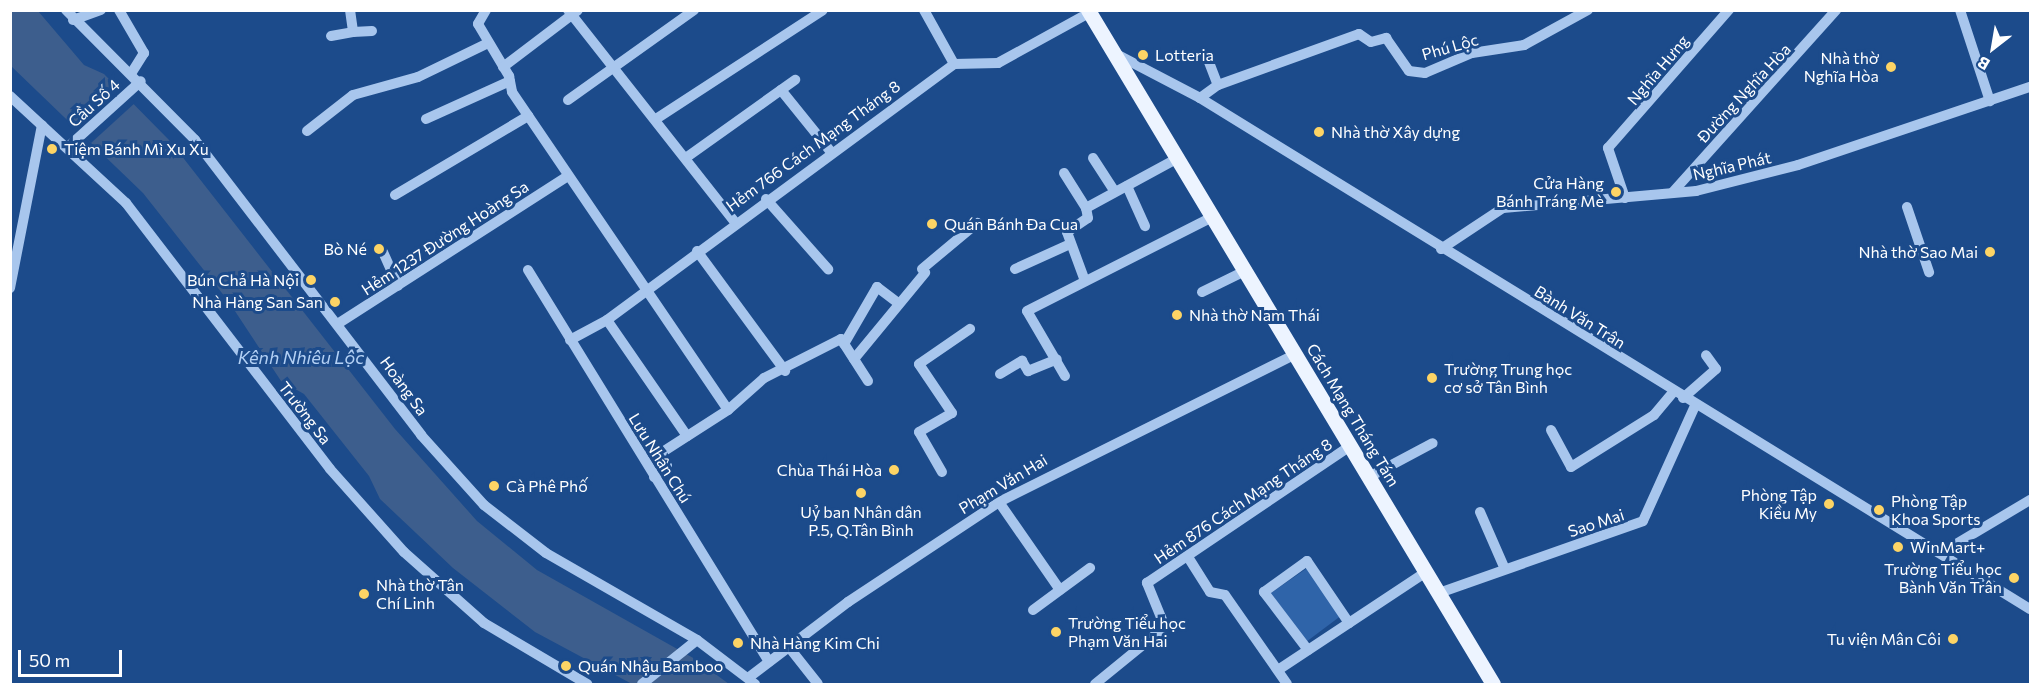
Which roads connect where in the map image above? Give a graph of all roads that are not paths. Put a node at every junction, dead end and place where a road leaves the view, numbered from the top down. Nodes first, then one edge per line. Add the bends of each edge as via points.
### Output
1 (101, 10) edge
2 (119, 10) edge
3 (350, 10) edge
4 (486, 10) edge
5 (694, 10) edge
6 (823, 10) edge
7 (924, 10) edge
8 (1588, 10) edge
9 (1729, 10) edge
10 (1836, 10) edge
11 (1959, 10) edge
12 (572, 12) edge
13 (1088, 12) edge
14 (69, 15) edge
15 (372, 31) dead end
16 (353, 32) junction
17 (331, 36) dead end
18 (488, 43) junction
19 (1112, 52) junction
20 (1207, 57) dead end
21 (954, 64) junction
22 (503, 67) junction
23 (616, 68) junction
24 (132, 72) junction
25 (795, 80) dead end
26 (141, 81) junction
27 (510, 81) junction
28 (1218, 85) junction
29 (2031, 87) edge
30 (781, 90) junction
31 (11, 97) edge
32 (1200, 98) junction
33 (568, 100) dead end
34 (1990, 101) junction
35 (528, 116) junction
36 (426, 119) dead end
37 (656, 119) junction
38 (42, 125) junction
39 (306, 131) dead end
40 (68, 147) junction
41 (831, 152) junction
42 (687, 157) junction
43 (1093, 158) dead end
44 (1178, 158) junction
45 (1064, 173) dead end
46 (568, 176) junction
47 (1127, 186) junction
48 (1114, 192) junction
49 (1672, 193) junction
50 (395, 195) dead end
51 (1625, 198) junction
52 (766, 199) junction
53 (1907, 207) dead end
54 (1086, 208) junction
55 (1214, 216) junction
56 (734, 221) junction
57 (977, 223) dead end
58 (1145, 226) dead end
59 (1070, 244) junction
60 (1441, 249) junction
61 (697, 251) junction
62 (383, 252) dead end
63 (828, 269) dead end
64 (1015, 269) dead end
65 (528, 270) dead end
66 (1247, 270) junction
67 (1929, 272) dead end
68 (1085, 281) junction
69 (398, 286) junction
70 (10, 288) edge
71 (648, 290) junction
72 (1203, 292) dead end
73 (898, 303) junction
74 (607, 320) junction
75 (339, 323) junction
76 (970, 329) dead end
77 (570, 340) junction
78 (844, 344) junction
79 (1296, 354) junction
80 (1706, 355) dead end
81 (1057, 358) junction
82 (854, 360) junction
83 (786, 371) junction
84 (1000, 374) dead end
85 (1065, 376) dead end
86 (868, 381) dead end
87 (1673, 392) junction
88 (1683, 398) junction
89 (1695, 406) junction
90 (728, 410) junction
91 (1551, 430) dead end
92 (687, 436) junction
93 (1433, 443) dead end
94 (1350, 446) junction
95 (942, 472) dead end
96 (654, 477) junction
97 (1369, 477) junction
98 (2031, 500) edge
99 (999, 502) junction
100 (1480, 512) dead end
101 (1941, 554) junction
102 (1188, 557) junction
103 (1504, 567) junction
104 (1090, 568) dead end
105 (1426, 572) junction
106 (1060, 590) junction
107 (1439, 593) junction
108 (2031, 609) edge
109 (1033, 610) dead end
110 (1349, 623) junction
111 (697, 640) junction
112 (788, 646) junction
113 (1308, 650) junction
114 (769, 662) junction
115 (1278, 670) junction
116 (752, 681) edge
117 (1284, 683) edge
118 (587, 684) edge
119 (642, 684) edge
120 (818, 684) edge
121 (1095, 684) edge
122 (1494, 684) edge

1 - 14 street
2 - 24 street via 144,53
3 - 16 street
4 - 18 street via 478,24
5 - 23 street
6 - 37 street
7 - 21 street
8 - 28 street, Phú Lộc via 1524,45 1472,53 1425,73 1409,71 1386,38 1371,42 1359,34
9 - 51 street, Nghĩa Hưng via 1608,148
10 - 49 street, Đường Nghĩa Hòa
11 - 34 street
12 - 22 street
12 - 23 street
13 - 19 main road, Cách Mạng Tháng Tám
13 - 21 street via 998,63
14 - 24 street, Hoàng Sa
15 - 16 street
16 - 17 street
18 - 22 street
18 - 39 street via 418,77 353,95
19 - 32 street, Bành Văn Trân
19 - 44 main road, Cách Mạng Tháng Tám
20 - 28 street
21 - 41 street, Hẻm 766 Cách Mạng Tháng 8
22 - 27 street
23 - 33 street
23 - 37 street
24 - 26 street, Hoàng Sa
25 - 30 street
26 - 40 street, Cầu Số 4
26 - 75 street, Hoàng Sa via 228,180
27 - 35 street
27 - 36 street
28 - 32 street, Phú Lộc
29 - 34 street, Nghĩa Phát
30 - 41 street
30 - 42 street
31 - 38 street, Trường Sa
32 - 60 street, Bành Văn Trân
34 - 49 street, Nghĩa Phát via 1798,165
35 - 46 street
35 - 50 street
37 - 42 street
38 - 40 street, Trường Sa
38 - 70 street
40 - 118 street, Trường Sa via 126,203 330,469 404,552 484,623
41 - 52 street, Hẻm 766 Cách Mạng Tháng 8
42 - 56 street
43 - 48 street
44 - 47 street
44 - 55 main road, Cách Mạng Tháng Tám
45 - 54 street
46 - 69 street, Hẻm 1237 Đường Hoàng Sa
46 - 71 street
47 - 48 street
47 - 58 street
48 - 54 street
49 - 51 street, Nghĩa Phát
51 - 60 street, Nghĩa Phát via 1503,208
52 - 56 street, Hẻm 766 Cách Mạng Tháng 8
52 - 63 street
53 - 67 street
54 - 59 street via 1088,218 1067,232
55 - 66 main road, Cách Mạng Tháng Tám
55 - 68 street
56 - 61 street, Hẻm 766 Cách Mạng Tháng 8
57 - 73 street via 923,271
59 - 64 street
59 - 68 street
60 - 87 street, Bành Văn Trân
61 - 71 street, Hẻm 766 Cách Mạng Tháng 8
61 - 83 street
62 - 69 street
65 - 77 street, Lưu Nhân Chú
66 - 72 street
66 - 79 main road, Cách Mạng Tháng Tám
68 - 81 street via 1027,311
69 - 75 street, Hẻm 1237 Đường Hoàng Sa
71 - 74 street, Hẻm 766 Cách Mạng Tháng 8
71 - 90 street
73 - 78 street via 877,287
73 - 82 street
74 - 77 street, Hẻm 766 Cách Mạng Tháng 8
74 - 92 street
75 - 111 street, Hoàng Sa via 421,435 484,505 546,552
76 - 95 street via 919,363 952,413 919,432
77 - 96 street, Lưu Nhân Chú
78 - 82 street
78 - 83 street via 841,339
79 - 94 main road, Cách Mạng Tháng Tám
79 - 99 street, Phạm Văn Hai
80 - 88 street via 1716,369
81 - 84 street via 1028,370 1022,361
81 - 85 street
82 - 86 street
83 - 90 street via 764,378
87 - 88 street, Bành Văn Trân
87 - 91 street via 1654,415 1571,467
88 - 89 street, Bành Văn Trân
89 - 101 street, Bành Văn Trân
89 - 103 street, Sao Mai via 1643,520 1631,529
90 - 92 street
92 - 96 street via 661,453 667,466
93 - 97 street
94 - 97 main road, Cách Mạng Tháng Tám
94 - 102 street, Hẻm 876 Cách Mạng Tháng 8
96 - 114 street, Lưu Nhân Chú
97 - 105 main road, Cách Mạng Tháng Tám
98 - 101 street
99 - 106 street
99 - 112 street, Phạm Văn Hai
100 - 103 street
101 - 108 street, Bành Văn Trân
102 - 115 street via 1210,592 1225,595
102 - 121 street, Hẻm 876 Cách Mạng Tháng 8 via 1148,583 1165,627
103 - 107 street, Sao Mai
104 - 106 street
105 - 107 main road, Cách Mạng Tháng Tám
105 - 110 street
106 - 109 street
107 - 122 main road, Cách Mạng Tháng Tám
110 - 113 street
110 - 113 street via 1307,561 1264,592
111 - 116 street, Hoàng Sa
111 - 119 street
112 - 114 street, Phạm Văn Hai
112 - 120 street
113 - 115 street
114 - 116 street, Phạm Văn Hai
115 - 117 street

